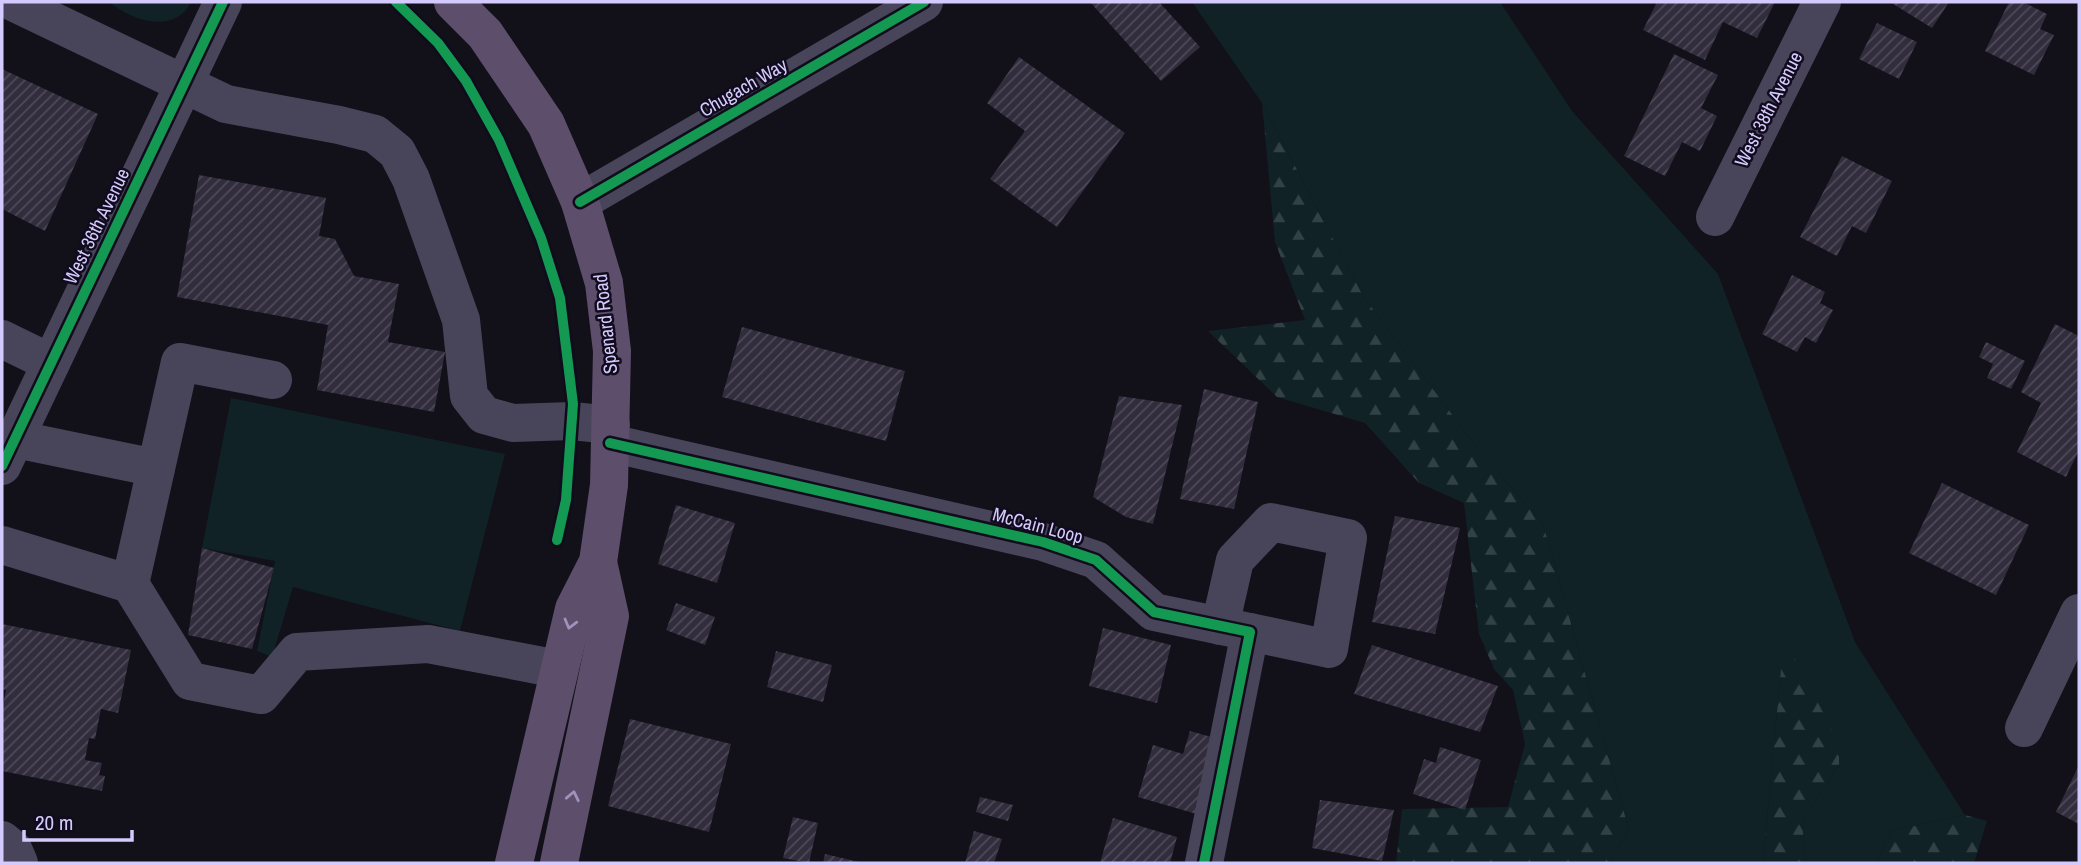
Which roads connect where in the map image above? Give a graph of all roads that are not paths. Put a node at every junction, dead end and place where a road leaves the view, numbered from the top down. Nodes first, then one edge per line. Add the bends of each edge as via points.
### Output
1 (13, 2) edge
2 (223, 2) edge
3 (453, 2) edge
4 (924, 2) edge
5 (1822, 2) edge
6 (84, 17) edge
7 (183, 85) junction
8 (580, 202) junction
9 (1715, 217) dead end
10 (2, 339) edge
11 (51, 363) junction
12 (274, 380) dead end
13 (611, 434) junction
14 (8, 452) edge
15 (156, 468) junction
16 (2, 545) edge
17 (598, 562) junction
18 (130, 584) junction
19 (2079, 613) edge
20 (558, 669) junction
21 (2024, 728) dead end
22 (2, 840) edge
23 (19, 863) edge
24 (513, 863) edge
25 (559, 863) edge
26 (1204, 863) edge

1 - 6 street, McCain Loop
2 - 7 street, West 36th Avenue
3 - 8 main road, Spenard Road via 485,34 546,124
4 - 8 street, Chugach Way
5 - 9 street, West 38th Avenue
6 - 7 street, McCain Loop
7 - 11 street, West 36th Avenue
7 - 13 street, McCain Loop via 226,104 375,134 397,152 429,228 461,320 469,396 484,415 513,424 572,421
8 - 13 main road, Spenard Road via 604,283 612,351
10 - 11 street
11 - 14 street, West 36th Avenue
12 - 15 street via 180,362
13 - 17 main road, Spenard Road
13 - 26 street, McCain Loop via 1043,542 1096,560 1154,612 1235,629
14 - 15 street
15 - 18 street
16 - 18 street
17 -> 20 main road, Spenard Road via 574,609
25 -> 17 main road, Spenard Road via 610,616
18 - 20 street via 190,681 261,695 297,652 428,644
19 - 21 street
20 - 24 main road, Spenard Road
22 - 23 street

